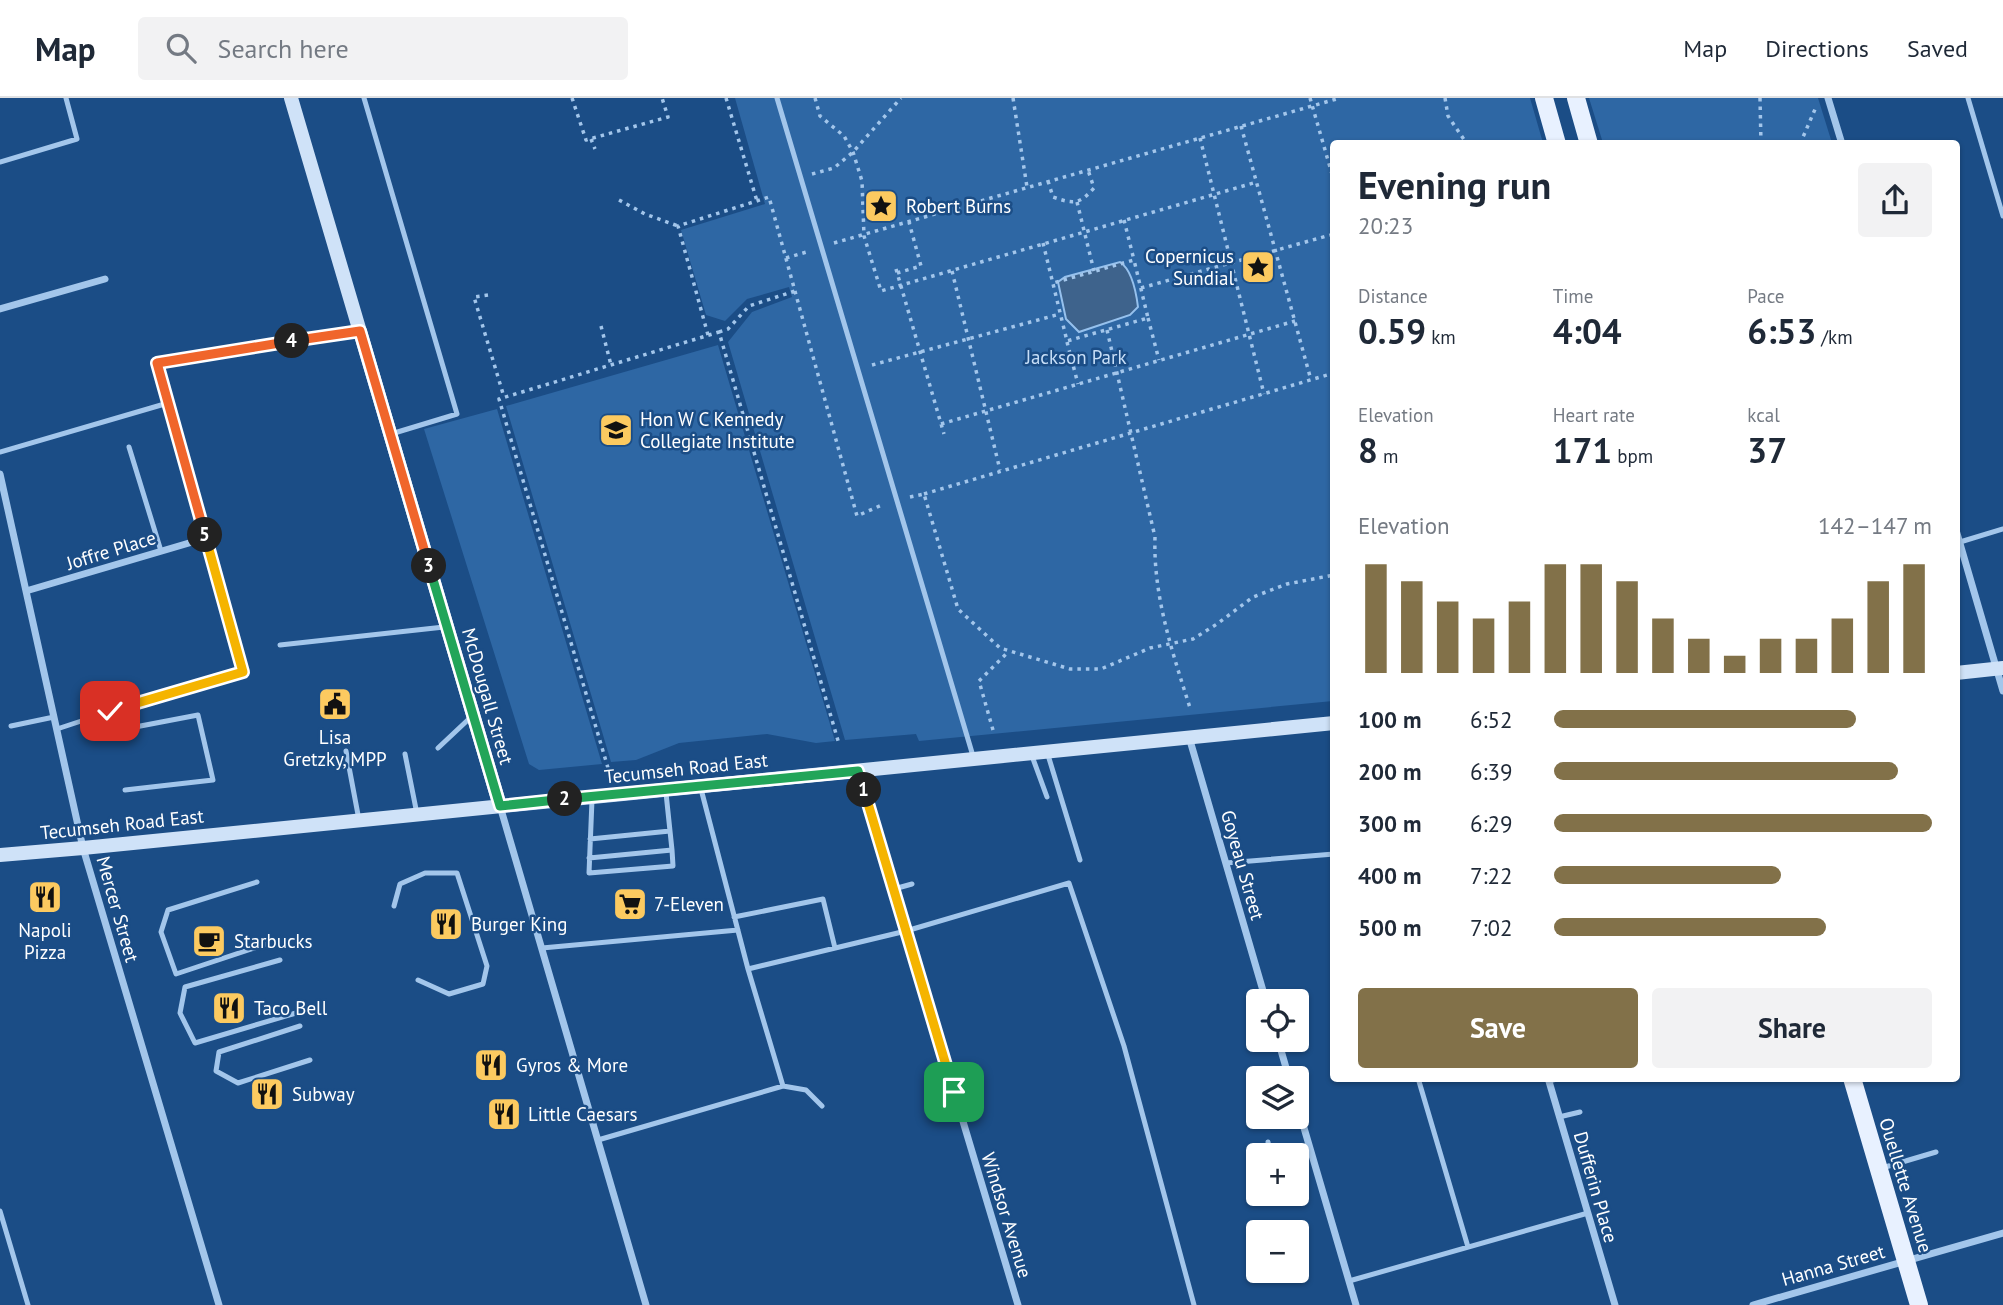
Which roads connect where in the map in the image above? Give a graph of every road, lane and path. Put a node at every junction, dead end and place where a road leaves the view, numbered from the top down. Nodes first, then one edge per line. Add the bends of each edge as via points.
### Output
1 (66, 98) edge
2 (291, 98) edge
3 (364, 98) edge
4 (572, 98) edge
5 (662, 98) edge
6 (726, 98) edge
7 (777, 98) edge
8 (815, 98) edge
9 (901, 98) edge
10 (1013, 98) edge
11 (1310, 98) edge
12 (1340, 98) edge
13 (1445, 98) edge
14 (1544, 98) edge
15 (1576, 98) edge
16 (1760, 98) edge
17 (1828, 98) edge
18 (1968, 98) edge
19 (1313, 106) junction
20 (1815, 110) dead end
21 (1241, 126) junction
22 (1200, 138) junction
23 (591, 139) junction
24 (1464, 140) edge
25 (1556, 140) edge
26 (1588, 140) edge
27 (1761, 140) edge
28 (1802, 140) edge
29 (1841, 140) edge
30 (595, 149) dead end
31 (853, 152) junction
32 (0, 162) edge
33 (1330, 167) edge
34 (1088, 170) junction
35 (801, 178) junction
36 (1048, 181) junction
37 (1256, 182) junction
38 (1027, 187) junction
39 (1215, 194) junction
40 (619, 200) dead end
41 (757, 201) junction
42 (1077, 201) junction
43 (2003, 216) edge
44 (1124, 220) junction
45 (909, 222) junction
46 (678, 226) junction
47 (1084, 231) junction
48 (1330, 235) edge
49 (863, 236) junction
50 (837, 243) dead end
51 (1043, 243) junction
52 (811, 250) dead end
53 (1275, 250) junction
54 (786, 258) junction
55 (1134, 260) junction
56 (1232, 263) junction
57 (952, 270) junction
58 (1094, 271) junction
59 (105, 279) dead end
60 (1053, 283) junction
61 (900, 285) junction
62 (1141, 288) junction
63 (795, 291) junction
64 (488, 295) dead end
65 (0, 309) edge
66 (1060, 314) junction
67 (1149, 318) junction
68 (1295, 321) junction
69 (601, 326) dead end
70 (1107, 330) junction
71 (360, 331) junction
72 (719, 332) junction
73 (1249, 334) junction
74 (708, 335) junction
75 (968, 340) junction
76 (1067, 341) junction
77 (920, 354) junction
78 (1159, 360) junction
79 (611, 365) junction
80 (872, 365) dead end
81 (1117, 373) junction
82 (1330, 374) edge
83 (1311, 380) junction
84 (1078, 384) junction
85 (1264, 394) junction
86 (504, 397) junction
87 (168, 403) junction
88 (986, 411) junction
89 (941, 424) junction
90 (1131, 432) junction
91 (391, 434) junction
92 (944, 434) dead end
93 (128, 447) dead end
94 (0, 452) edge
95 (1000, 470) junction
96 (0, 474) edge
97 (924, 494) junction
98 (908, 498) dead end
99 (886, 503) dead end
100 (2003, 529) edge
101 (206, 538) junction
102 (1960, 542) joint
103 (161, 551) junction
104 (1330, 576) edge
105 (26, 592) junction
106 (447, 627) junction
107 (1170, 643) junction
108 (280, 645) dead end
109 (1008, 651) junction
110 (2000, 669) edge
111 (1960, 673) edge
112 (2003, 691) edge
113 (1191, 710) dead end
114 (110, 711) junction
115 (473, 715) junction
116 (54, 717) junction
117 (1330, 723) edge
118 (12, 726) dead end
119 (57, 729) junction
120 (993, 730) dead end
121 (1189, 737) junction
122 (839, 744) dead end
123 (438, 748) dead end
124 (346, 751) dead end
125 (1047, 751) junction
126 (1031, 753) junction
127 (405, 754) dead end
128 (974, 759) junction
129 (608, 768) dead end
130 (858, 771) junction
131 (700, 786) junction
132 (125, 790) dead end
133 (666, 790) junction
134 (592, 797) junction
135 (1047, 797) dead end
136 (500, 806) junction
137 (416, 814) junction
138 (359, 820) junction
139 (670, 831) junction
140 (590, 839) junction
141 (83, 848) junction
142 (672, 850) junction
143 (1330, 854) edge
144 (0, 855) edge
145 (589, 858) junction
146 (1080, 860) dead end
147 (1226, 863) junction
148 (257, 882) dead end
149 (912, 884) dead end
150 (894, 889) junction
151 (394, 906) dead end
152 (734, 917) junction
153 (738, 930) junction
154 (906, 931) junction
155 (275, 942) dead end
156 (542, 948) junction
157 (835, 948) junction
158 (280, 960) dead end
159 (748, 969) junction
160 (418, 980) dead end
161 (1263, 989) edge
162 (296, 1013) dead end
163 (300, 1026) dead end
164 (310, 1060) dead end
165 (1419, 1082) edge
166 (1549, 1082) edge
167 (1853, 1082) edge
168 (783, 1086) junction
169 (822, 1106) dead end
170 (1580, 1112) dead end
171 (1559, 1117) junction
172 (598, 1140) junction
173 (1309, 1146) edge
174 (1936, 1152) dead end
175 (1879, 1169) junction
176 (0, 1211) edge
177 (1588, 1213) junction
178 (2003, 1233) edge
179 (1468, 1247) junction
180 (1906, 1260) junction
181 (1349, 1282) junction
182 (1766, 1303) edge
183 (28, 1305) edge
184 (219, 1305) edge
185 (646, 1305) edge
186 (1018, 1305) edge
187 (1194, 1305) edge
188 (1356, 1305) edge
189 (1615, 1305) edge
190 (1752, 1305) edge
191 (1919, 1305) edge

1 - 32 lane via 77,139
2 - 71 main road, McDougall Street
3 - 91 lane via 457,414
4 - 23 path via 586,140
5 - 23 path via 668,117
6 - 41 path
7 - 35 lane
8 - 31 path via 820,116 844,136
9 - 31 path
10 - 38 path
11 - 19 path
12 - 19 path
13 - 24 path via 1448,116
14 - 25 main road
15 - 26 main road
16 - 27 path
17 - 29 street
18 - 43 lane
19 - 21 path
19 - 33 path
20 - 28 path
21 - 22 path
21 - 37 path
22 - 34 path
22 - 39 path
23 - 30 path
31 - 35 path via 834,168
31 - 49 path via 862,181
34 - 36 path
34 - 42 path via 1094,188
35 - 128 lane
36 - 38 path
36 - 42 path via 1053,197
37 - 39 path
37 - 53 path
38 - 45 path
39 - 44 path
39 - 56 path
40 - 46 path
41 - 46 path
41 - 54 path via 769,197
42 - 47 path
44 - 47 path
44 - 55 path
45 - 49 path
45 - 61 path via 921,266 896,271
46 - 74 path
47 - 51 path
47 - 58 path
48 - 53 path
49 - 50 path
49 - 61 path via 881,291
51 - 57 path
51 - 60 path
52 - 54 path
53 - 56 path
53 - 68 path
54 - 63 path
55 - 58 path
55 - 62 path
56 - 62 path
56 - 73 path
57 - 61 path
57 - 75 path
58 - 60 path
59 - 65 street
60 - 66 path
61 - 77 path
62 - 67 path
63 - 72 path via 749,306 728,329
63 - 99 path via 858,516
64 - 86 path via 474,298
66 - 75 path
66 - 76 path
67 - 70 path
67 - 78 path
68 - 73 path
68 - 83 path
69 - 79 path
70 - 76 path
70 - 81 path
71 - 87 lane via 157,363
71 - 91 main road, McDougall Street
72 - 74 path
72 - 122 path
73 - 78 path
73 - 85 path
74 - 79 path
75 - 77 path
75 - 88 path
76 - 84 path
77 - 80 path
77 - 89 path
78 - 81 path
79 - 86 path
81 - 84 path
81 - 90 path
82 - 83 path
83 - 85 path
84 - 88 path
85 - 90 path
86 - 129 path via 499,398
87 - 94 lane
87 - 101 lane
88 - 89 path
88 - 95 path
89 - 92 path
90 - 95 path
90 - 107 path via 1155,537 1154,565
91 - 106 main road, McDougall Street
93 - 103 lane
95 - 97 path
96 - 105 street, Mercer Street
97 - 98 path
97 - 109 path via 958,609
100 - 102 lane
101 - 103 street, Joffre Place
101 - 114 lane via 243,672
102 - 110 street
103 - 105 street, Joffre Place
104 - 107 path via 1253,597 1193,639
105 - 116 street, Mercer Street
106 - 108 lane
106 - 115 main road, McDougall Street
107 - 109 path via 1101,669 1070,669
107 - 113 path
109 - 120 path via 979,681
110 - 111 main road
110 - 112 street
114 - 119 lane
114 - 132 lane via 130,728 198,715 213,780
115 - 123 lane
115 - 136 main road, McDougall Street
116 - 118 lane
116 - 119 street, Mercer Street
117 - 121 main road, Tecumseh Road East
119 - 141 street, Mercer Street
121 - 125 main road, Tecumseh Road East
121 - 147 street, Goyeau Street
124 - 138 lane
125 - 126 main road, Tecumseh Road East
125 - 146 lane
126 - 128 main road, Tecumseh Road East
126 - 135 lane
127 - 137 lane
128 - 130 main road, Tecumseh Road East
130 - 131 main road, Tecumseh Road East
130 - 150 street, Windsor Avenue
131 - 133 main road, Tecumseh Road East
131 - 152 lane
133 - 134 main road, Tecumseh Road East
133 - 139 lane
134 - 136 main road, Tecumseh Road East
134 - 140 lane
136 - 137 main road, Tecumseh Road East
136 - 156 street, McDougall Street
137 - 138 main road, Tecumseh Road East
138 - 141 main road, Tecumseh Road East
139 - 140 lane
139 - 142 lane
140 - 145 lane
141 - 144 main road, Tecumseh Road East
141 - 184 street, Mercer Street
142 - 145 lane
142 - 145 lane via 673,866 589,873
143 - 147 lane
147 - 161 street, Goyeau Street
148 - 155 lane via 168,910 160,932 176,974
149 - 150 lane
150 - 154 street, Windsor Avenue
151 - 160 lane via 400,884 425,873 457,873 487,966 483,984 449,994
152 - 153 lane
152 - 157 lane via 823,899
153 - 156 lane
153 - 159 lane
154 - 157 lane
154 - 186 street, Windsor Avenue
154 - 187 lane via 1069,883 1124,1046
156 - 172 street, McDougall Street
157 - 159 lane
158 - 162 lane via 185,988 180,1013 195,1043
159 - 168 lane
163 - 164 lane via 219,1052 216,1071 238,1083
165 - 179 lane
166 - 171 street, Dufferin Place
167 - 175 main road, Ouellette Avenue
168 - 169 lane via 806,1090
168 - 172 lane
170 - 171 lane
171 - 177 street, Dufferin Place
172 - 185 street, McDougall Street
173 - 181 street
174 - 175 lane
175 - 180 main road, Ouellette Avenue
176 - 183 lane
177 - 179 lane
177 - 189 street, Dufferin Place
178 - 180 street, Hanna Street
179 - 181 lane
180 - 182 street, Hanna Street
180 - 191 main road, Ouellette Avenue
181 - 188 street
182 - 190 street, Hanna Street

